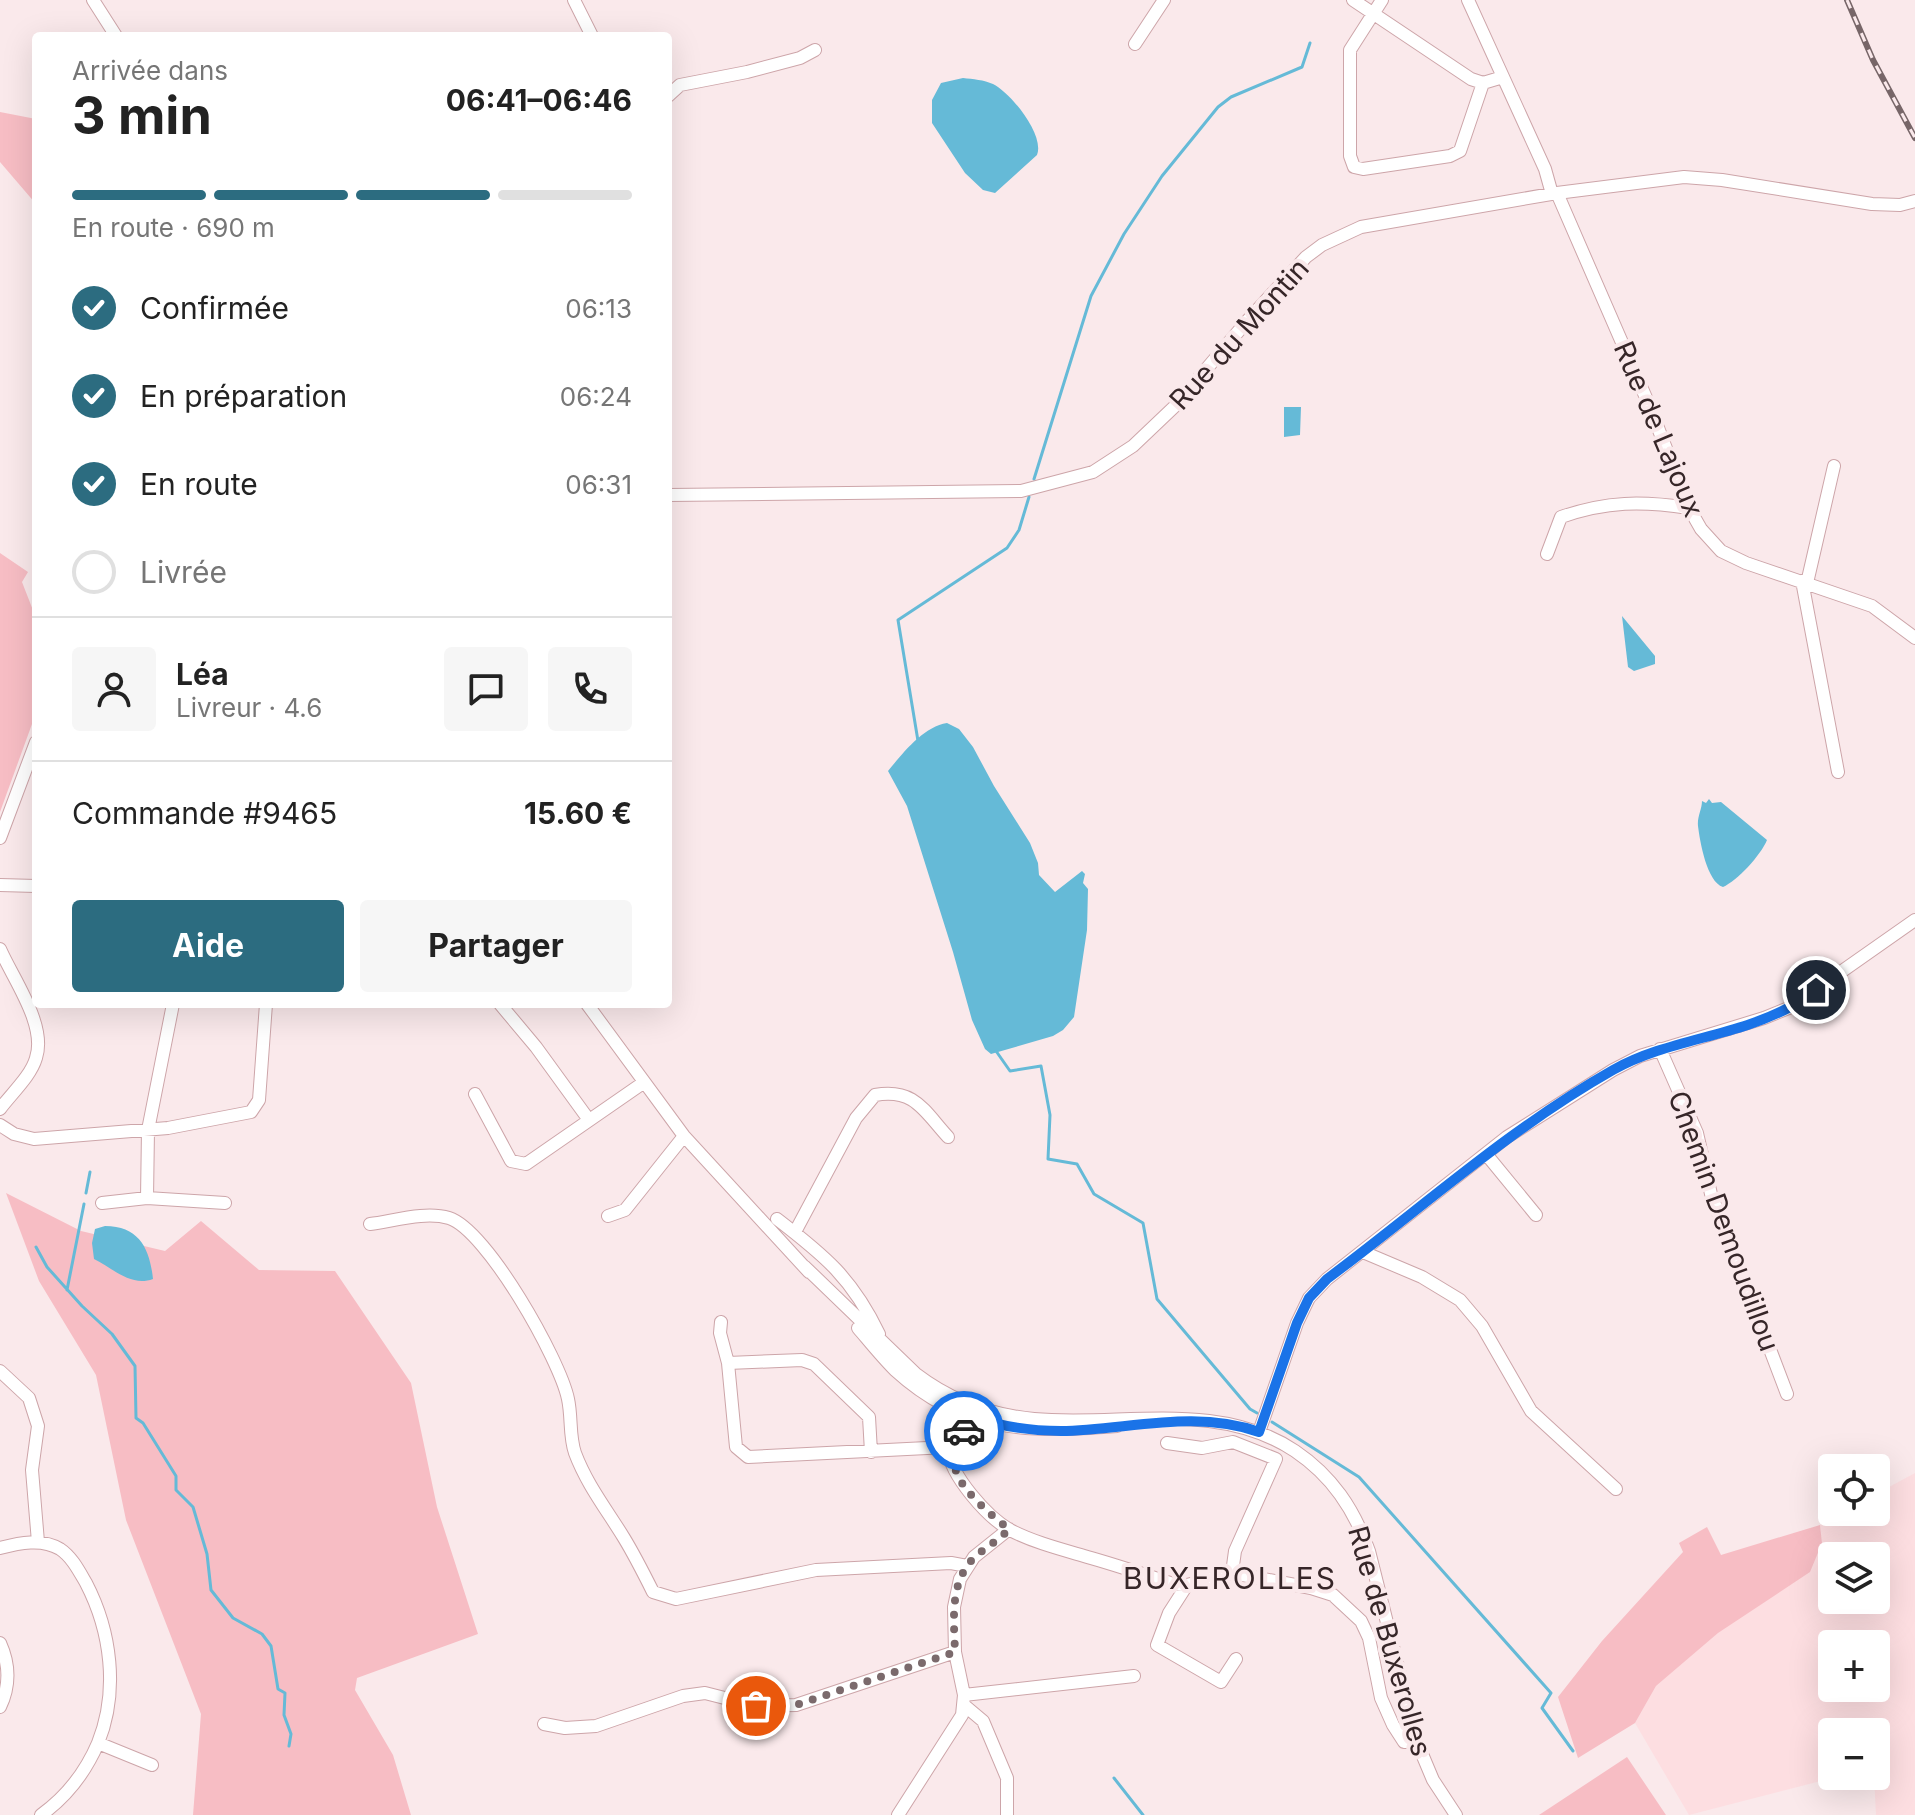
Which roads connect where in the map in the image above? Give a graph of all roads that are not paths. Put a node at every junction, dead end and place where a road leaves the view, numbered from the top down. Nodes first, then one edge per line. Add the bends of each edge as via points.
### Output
1 (93, 0) edge
2 (574, 0) edge
3 (1164, 0) edge
4 (1353, 0) edge
5 (1382, 0) edge
6 (1468, 0) edge
7 (1373, 13) junction
8 (113, 32) edge
9 (590, 32) edge
10 (1135, 44) dead end
11 (815, 50) dead end
12 (1503, 77) junction
13 (1483, 83) junction
14 (672, 92) edge
15 (1555, 194) junction
16 (1915, 201) edge
17 (1834, 466) dead end
18 (672, 495) edge
19 (1689, 508) junction
20 (1547, 554) dead end
21 (1804, 582) junction
22 (1915, 638) edge
23 (32, 753) edge
24 (1838, 772) dead end
25 (0, 838) edge
26 (0, 885) edge
27 (32, 886) edge
28 (1915, 920) edge
29 (0, 949) edge
30 (32, 1003) edge
31 (34, 1008) edge
32 (172, 1008) edge
33 (266, 1008) edge
34 (503, 1008) edge
35 (590, 1008) edge
36 (1660, 1049) junction
37 (643, 1083) junction
38 (475, 1094) dead end
39 (0, 1109) edge
40 (589, 1120) junction
41 (0, 1125) edge
42 (148, 1130) junction
43 (684, 1136) junction
44 (948, 1137) dead end
45 (1486, 1154) junction
46 (147, 1198) junction
47 (102, 1203) dead end
48 (225, 1203) dead end
49 (1536, 1215) dead end
50 (608, 1216) dead end
51 (777, 1219) dead end
52 (370, 1224) dead end
53 (795, 1232) junction
54 (821, 1252) junction
55 (1363, 1252) junction
56 (804, 1266) junction
57 (721, 1322) dead end
58 (883, 1341) junction
59 (728, 1363) junction
60 (0, 1371) edge
61 (1787, 1394) dead end
62 (965, 1410) junction
63 (1259, 1432) junction
64 (1167, 1443) dead end
65 (947, 1447) junction
66 (871, 1452) junction
67 (954, 1466) junction
68 (1616, 1489) dead end
69 (1009, 1529) junction
70 (38, 1542) junction
71 (0, 1548) edge
72 (967, 1566) junction
73 (1232, 1573) junction
74 (1187, 1585) junction
75 (0, 1643) edge
76 (955, 1652) junction
77 (1236, 1659) dead end
78 (1134, 1676) dead end
79 (964, 1700) junction
80 (0, 1707) edge
81 (544, 1724) dead end
82 (1417, 1742) junction
83 (98, 1743) junction
84 (152, 1765) dead end
85 (41, 1815) edge
86 (898, 1815) edge
87 (1007, 1815) edge
88 (1456, 1815) edge

1 - 8 street
2 - 9 street
3 - 10 street
4 - 7 street
5 - 7 street
6 - 12 street, Rue de Lajoux
7 - 13 street
7 - 13 street via 1350,50 1354,167 1460,151
11 - 14 street via 747,72 680,85
12 - 13 street
12 - 15 street, Rue de Lajoux
15 - 16 street, Rue du Montin via 1684,177 1872,204
15 - 18 street, Rue du Montin via 1361,227 1322,245 1291,271 1174,407 1133,446 1093,472 1021,491
15 - 19 street, Rue de Lajoux
17 - 21 street
19 - 20 street via 1646,501 1589,507 1561,517
19 - 21 street, Rue de Lajoux via 1721,551
21 - 22 street, Rue de Lajoux via 1872,606
21 - 24 street
23 - 25 street
26 - 27 street
28 - 36 street via 1791,1007
29 - 30 street
31 - 39 street via 39,1038 36,1060
32 - 42 street
33 - 42 street via 259,1100 251,1112
34 - 40 street
35 - 37 street, Rue de Buxerolles
36 - 45 street via 1613,1070
36 - 61 street, Chemin Demoudillou via 1697,1133 1711,1194
37 - 40 street
37 - 43 street, Rue de Buxerolles
38 - 40 street via 511,1161 526,1164
41 - 42 street via 34,1139
42 - 46 street
43 - 50 street via 625,1210
43 - 56 street, Rue de Buxerolles
44 - 53 street via 911,1096 875,1095 856,1118
45 - 49 street
45 - 55 street
46 - 47 street
46 - 48 street
51 - 53 street
52 - 72 street via 447,1217 491,1256 556,1363 569,1402 574,1451 653,1592 676,1599 816,1570
53 - 54 street
54 - 56 street
54 - 58 street via 864,1303
55 - 63 street via 1309,1298
55 - 68 street via 1460,1300 1482,1326 1531,1411
56 - 58 street, Rue de Buxerolles
56 - 62 street, Rue de Buxerolles via 893,1368 919,1390
57 - 59 street
58 - 62 street, Rue de Buxerolles
59 - 66 street via 814,1364 869,1417
59 - 66 street via 736,1447 748,1457
60 - 70 street via 29,1398 38,1426 32,1470
62 - 63 street, Rue de Buxerolles via 1006,1427 1063,1431 1189,1420 1219,1421
62 - 65 street via 951,1420
62 - 67 street via 969,1422
63 - 82 street, Rue de Buxerolles via 1326,1475 1359,1524
64 - 73 street via 1202,1448 1233,1442 1276,1459 1235,1551
65 - 66 street
65 - 67 street
67 - 69 street via 967,1489
69 - 72 street
69 - 74 street
70 - 71 street
70 - 83 street via 60,1549 77,1567 99,1609 109,1646 109,1682
72 - 76 street via 955,1595
73 - 74 street
73 - 82 street via 1311,1588 1348,1607 1369,1638 1381,1698 1393,1725 1404,1742
74 - 77 street via 1157,1645 1221,1682
75 - 80 street via 9,1678
76 - 79 street
76 - 81 street via 796,1705 756,1706 705,1693 596,1726
78 - 79 street
79 - 86 street via 962,1715
79 - 87 street via 983,1721 1007,1778
82 - 88 street, Rue de Buxerolles
83 - 84 street
83 - 85 street via 80,1776

